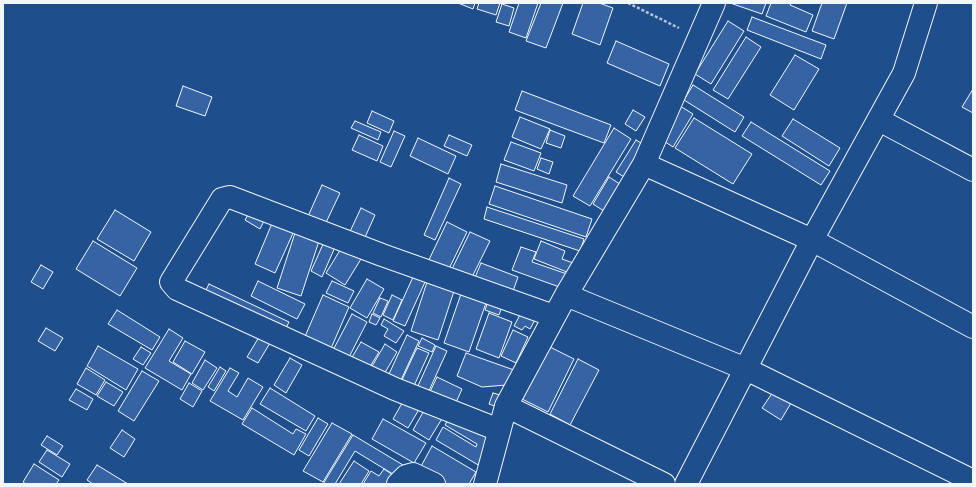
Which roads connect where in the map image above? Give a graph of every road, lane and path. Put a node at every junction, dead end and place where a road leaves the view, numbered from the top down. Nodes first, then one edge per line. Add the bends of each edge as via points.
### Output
1 (628, 3) edge
2 (714, 3) edge
3 (926, 3) edge
4 (699, 38) junction
5 (879, 120) junction
6 (644, 164) junction
7 (973, 170) edge
8 (812, 240) junction
9 (566, 295) junction
10 (554, 316) junction
11 (973, 327) edge
12 (746, 369) junction
13 (506, 406) junction
14 (499, 430) junction
15 (973, 481) edge
16 (398, 484) edge
17 (434, 484) edge
18 (485, 484) edge
19 (664, 484) edge
20 (686, 484) edge

1 - 4 path
2 - 4 street
3 - 5 street via 904,73
4 - 6 street
5 - 7 street
5 - 8 street
6 - 8 street
6 - 9 street
8 - 11 street
8 - 12 street
9 - 10 street
9 - 12 street
10 - 13 street
10 - 14 street via 382,255 230,197 222,199 170,282 177,289 395,389
12 - 15 street
12 - 20 street
13 - 14 street
13 - 19 street
14 - 18 street
16 - 17 street via 406,476 413,474

